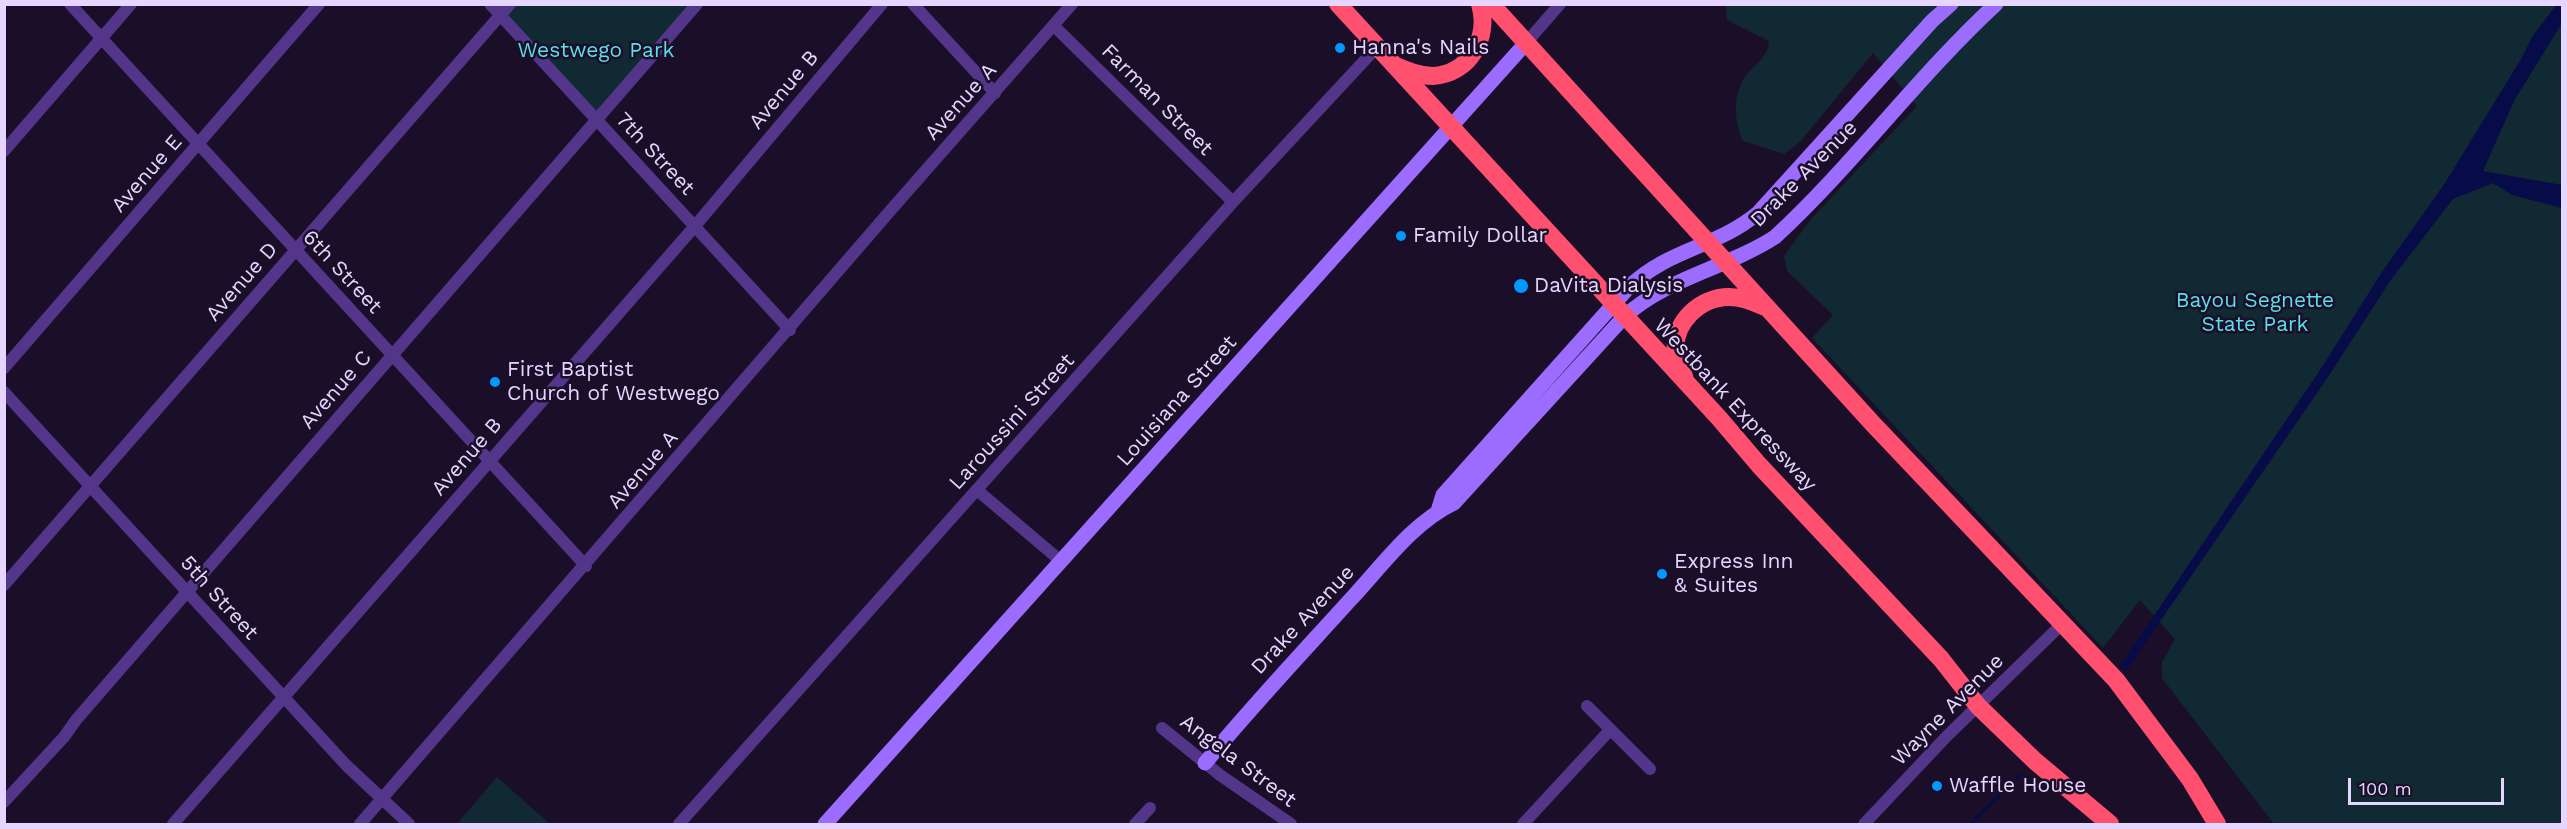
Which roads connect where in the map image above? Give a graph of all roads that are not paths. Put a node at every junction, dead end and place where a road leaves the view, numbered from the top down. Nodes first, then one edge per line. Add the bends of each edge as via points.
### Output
1 (70, 4) edge
2 (131, 4) edge
3 (319, 4) edge
4 (490, 4) edge
5 (510, 4) edge
6 (697, 4) edge
7 (882, 4) edge
8 (913, 4) edge
9 (1072, 4) edge
10 (1338, 4) edge
11 (1480, 4) edge
12 (1491, 4) edge
13 (1560, 4) edge
14 (1951, 4) edge
15 (1996, 4) edge
16 (500, 15) junction
17 (1054, 26) junction
18 (101, 38) junction
19 (1526, 43) junction
20 (1377, 47) junction
21 (1392, 64) junction
22 (995, 93) junction
23 (597, 120) junction
24 (1450, 129) junction
25 (198, 144) junction
26 (4, 151) edge
27 (1233, 202) junction
28 (695, 226) junction
29 (1708, 242) junction
30 (295, 251) junction
31 (1728, 263) junction
32 (1769, 309) junction
33 (1618, 311) junction
34 (790, 330) junction
35 (392, 356) junction
36 (4, 368) edge
37 (1688, 386) junction
38 (4, 392) edge
39 (489, 461) junction
40 (92, 486) junction
41 (977, 490) junction
42 (1062, 562) junction
43 (586, 566) junction
44 (4, 585) edge
45 (187, 591) junction
46 (2061, 625) junction
47 (284, 698) junction
48 (1587, 706) dead end
49 (1978, 706) junction
50 (1162, 728) dead end
51 (1610, 730) junction
52 (1205, 763) junction
53 (1650, 769) dead end
54 (381, 801) junction
55 (4, 802) edge
56 (1150, 808) dead end
57 (173, 825) edge
58 (360, 825) edge
59 (409, 825) edge
60 (679, 825) edge
61 (825, 825) edge
62 (1135, 825) edge
63 (1291, 825) edge
64 (1523, 825) edge
65 (1864, 825) edge
66 (2110, 825) edge
67 (2217, 825) edge

1 - 18 street, 6th Street
2 - 18 street
3 - 25 street, Avenue E
4 - 16 street, 7th Street
5 - 16 street, Avenue D
6 - 23 street, Avenue C
7 - 28 street, Avenue B
8 - 22 street
9 - 17 street, Avenue A
10 - 20 highway, Westbank Expressway
11 - 21 highway via 1484,16 1480,43 1457,69 1431,76
12 - 19 highway
13 - 19 street, Louisiana Street
14 - 29 street, Drake Avenue via 1758,213 1742,226
15 - 31 street, Drake Avenue via 1953,44 1793,221 1760,248
16 - 23 street, 7th Street
16 - 30 street, Avenue D
17 - 22 street, Avenue A
17 - 27 street, Farman Street
18 - 25 street, 6th Street
18 - 26 street
19 - 24 street, Louisiana Street
19 - 29 highway
20 - 21 highway, Westbank Expressway
20 - 27 street, Laroussini Street
21 - 24 highway, Westbank Expressway
22 - 34 street, Avenue A
23 - 28 street, 7th Street
23 - 35 street, Avenue C
24 - 33 highway, Westbank Expressway
24 - 42 street, Louisiana Street
25 - 30 street, 6th Street
25 - 36 street, Avenue E
27 - 41 street, Laroussini Street
28 - 34 street, 7th Street
28 - 39 street, Avenue B
29 - 31 highway
29 - 33 street, Drake Avenue via 1660,262 1643,274
30 - 35 street, 6th Street
30 - 40 street, Avenue D
31 - 32 highway
31 - 33 street, Drake Avenue
32 - 37 highway via 1745,298 1728,297 1711,300 1688,316 1677,338 1676,352
32 - 46 highway
33 - 37 highway, Westbank Expressway
33 - 52 street, Drake Avenue via 1443,495 1438,511 1405,541 1266,690
34 - 43 street, Avenue A
35 - 39 street, 6th Street
35 - 45 street, Avenue C
37 - 49 highway, Westbank Expressway via 1941,659
38 - 40 street, 5th Street
39 - 43 street, 6th Street
39 - 47 street, Avenue B
40 - 44 street, Avenue D
40 - 45 street, 5th Street
41 - 42 street
41 - 60 street, Laroussini Street
42 - 61 street, Louisiana Street
43 - 54 street, Avenue A
45 - 47 street, 5th Street
45 - 55 street, Avenue C
46 - 49 street, Wayne Avenue
46 - 67 highway via 2116,680 2190,779
47 - 54 street, 5th Street
47 - 57 street, Avenue B
48 - 51 street
49 - 65 street, Wayne Avenue
49 - 66 highway, Westbank Expressway
50 - 52 street, Angela Street
51 - 53 street
51 - 64 street
52 - 63 street, Angela Street
54 - 58 street, Avenue A
54 - 59 street, 5th Street
56 - 62 street

